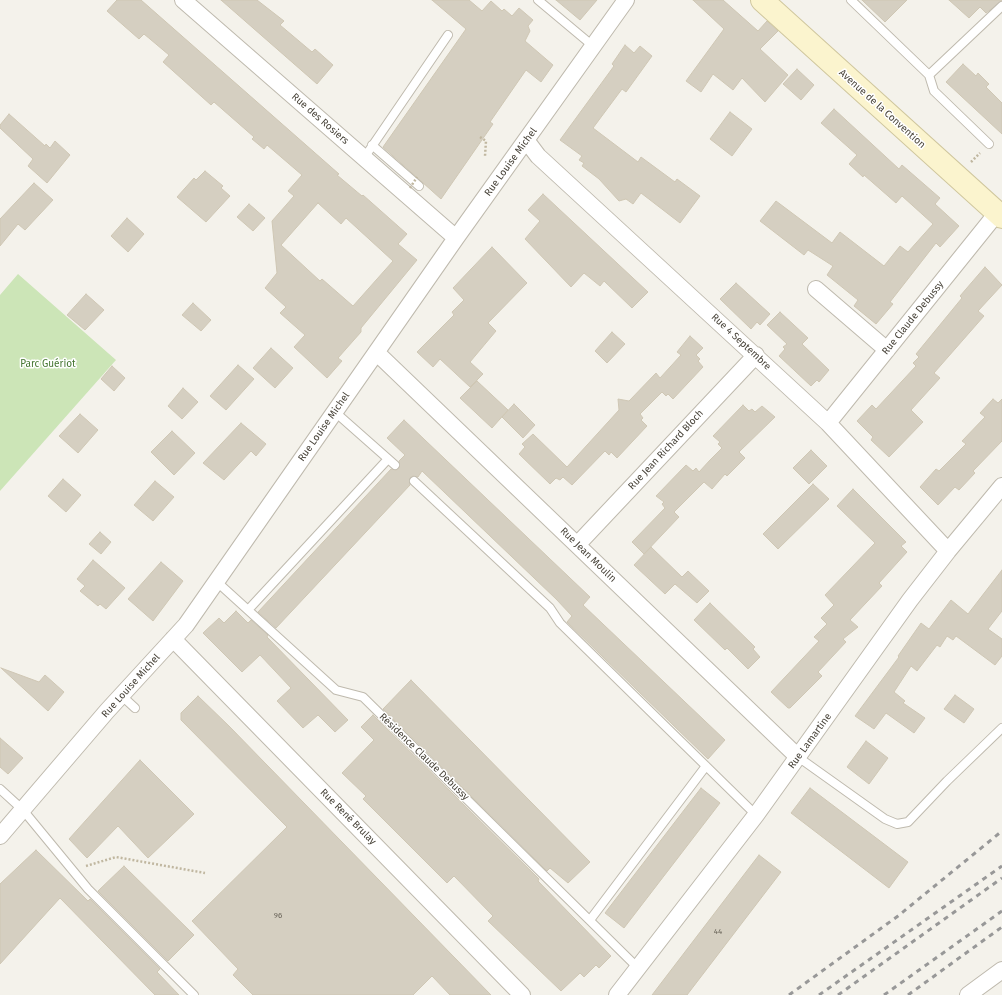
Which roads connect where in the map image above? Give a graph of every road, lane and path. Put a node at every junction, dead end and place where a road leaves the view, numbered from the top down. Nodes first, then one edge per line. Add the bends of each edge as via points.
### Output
1 (183, 0) edge
2 (538, 0) edge
3 (626, 0) edge
4 (762, 0) edge
5 (851, 0) edge
6 (1002, 6) edge
7 (448, 35) dead end
8 (593, 46) junction
9 (929, 75) junction
10 (480, 137) dead end
11 (526, 140) junction
12 (989, 144) joint
13 (368, 152) junction
14 (485, 156) dead end
15 (957, 176) junction
16 (417, 177) dead end
17 (419, 186) dead end
18 (410, 188) dead end
19 (1000, 215) edge
20 (456, 238) junction
21 (816, 289) dead end
22 (887, 350) junction
23 (377, 353) junction
24 (756, 355) junction
25 (335, 412) junction
26 (828, 423) junction
27 (388, 459) junction
28 (395, 465) dead end
29 (414, 481) dead end
30 (1002, 486) edge
31 (577, 545) junction
32 (948, 550) junction
33 (216, 581) junction
34 (248, 610) junction
35 (173, 639) junction
36 (122, 696) junction
37 (135, 708) dead end
38 (1002, 728) edge
39 (798, 757) junction
40 (706, 766) junction
41 (0, 788) edge
42 (23, 810) junction
43 (756, 815) junction
44 (0, 836) edge
45 (72, 870) junction
46 (205, 873) dead end
47 (590, 920) junction
48 (638, 968) junction
49 (1002, 970) edge
50 (194, 995) edge
51 (522, 995) edge
52 (617, 995) edge
53 (968, 995) edge

1 - 13 street, Rue des Rosiers
2 - 8 lane
3 - 8 street, Rue Louise Michel
4 - 15 street, Avenue de la Convention
5 - 9 lane
6 - 9 lane
7 - 13 lane
8 - 11 street, Rue Louise Michel
9 - 12 lane via 934,91
10 - 14 path via 486,142
11 - 20 street, Rue Louise Michel
11 - 24 street, Rue 4 Septembre via 538,156
12 - 15 path
13 - 17 lane
13 - 20 street, Rue des Rosiers
15 - 19 street, Avenue de la Convention
16 - 18 path, bridge
19 - 22 street, Rue Claude Debussy
20 - 23 street, Rue Louise Michel
21 - 22 street
22 - 26 street, Rue Claude Debussy
23 - 25 street, Rue Louise Michel
23 - 31 street, Rue Jean Moulin
24 - 26 street, Rue 4 Septembre
24 - 31 street, Rue Jean Richard Bloch
25 - 27 lane
25 - 33 street, Rue Louise Michel
26 - 32 street, Rue 4 Septembre
27 - 28 lane
27 - 34 lane
29 - 40 lane via 550,608 560,623
30 - 32 street, Rue Lamartine
31 - 39 street, Rue Jean Moulin
32 - 39 street, Rue Lamartine
33 - 34 lane, Résidence Claude Debussy
33 - 35 street, Rue Louise Michel via 186,625
34 - 47 lane, Résidence Claude Debussy via 336,690 363,697
35 - 36 street, Rue Louise Michel
35 - 51 street, Rue René Brulay
36 - 37 lane
36 - 42 street, Rue Louise Michel
38 - 39 lane via 908,822 897,824 885,819
39 - 43 street, Rue Lamartine
40 - 43 lane
40 - 47 lane
41 - 42 lane
42 - 44 street, Rue Louise Michel
42 - 45 lane
43 - 48 street, Rue Lamartine
45 - 46 path via 116,857
45 - 50 lane
47 - 48 lane, Résidence Claude Debussy
48 - 52 street, Rue Lamartine
49 - 53 street

